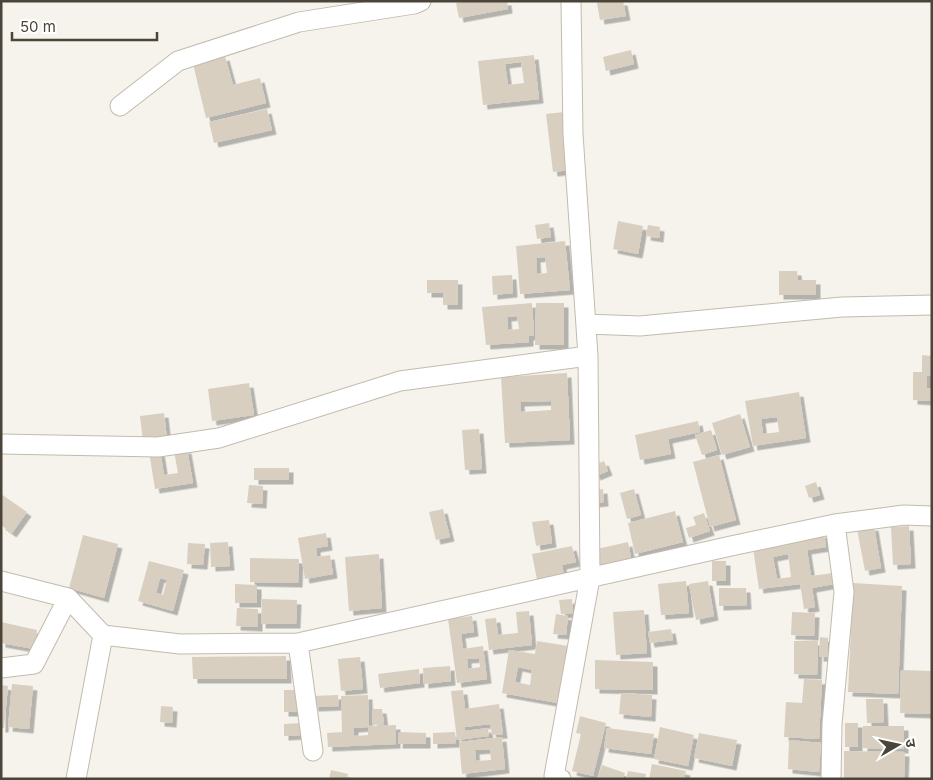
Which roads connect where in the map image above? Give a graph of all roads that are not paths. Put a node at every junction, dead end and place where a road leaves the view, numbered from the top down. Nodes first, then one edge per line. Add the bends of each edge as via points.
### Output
1 (421, 1) edge
2 (571, 1) edge
3 (120, 106) dead end
4 (932, 305) edge
5 (586, 324) junction
6 (588, 356) junction
7 (1, 444) edge
8 (932, 516) edge
9 (835, 524) junction
10 (590, 578) junction
11 (1, 581) edge
12 (68, 598) junction
13 (103, 636) junction
14 (298, 643) junction
15 (1, 668) edge
16 (313, 750) dead end
17 (556, 778) edge
18 (76, 779) edge
19 (831, 779) edge

1 - 3 street via 299,22 178,60
2 - 5 street via 573,134
4 - 5 street via 842,307 640,326
5 - 6 street
6 - 7 street via 400,382 219,438 158,447
6 - 10 street
8 - 9 street via 904,515
9 - 10 street
9 - 19 street via 844,592 832,724
10 - 14 street
10 - 17 street
11 - 12 street
12 - 13 street
12 - 15 street via 34,664
13 - 14 street via 180,644
13 - 18 street
14 - 16 street

